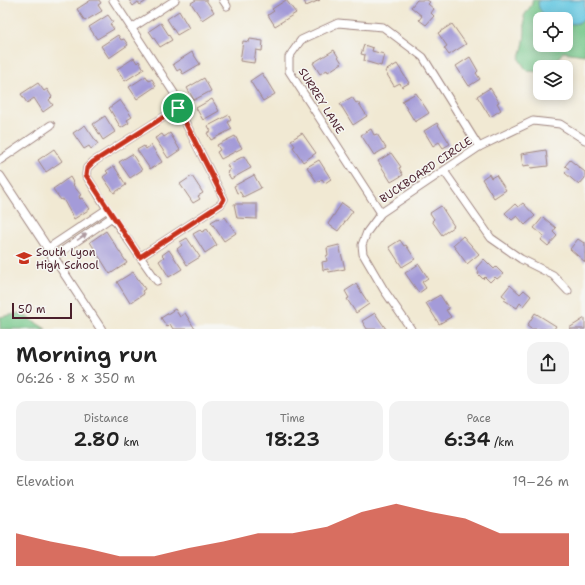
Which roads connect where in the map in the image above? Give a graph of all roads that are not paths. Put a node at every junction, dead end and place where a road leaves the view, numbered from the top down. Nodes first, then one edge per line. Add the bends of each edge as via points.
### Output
1 (113, 0) edge
2 (175, 0) edge
3 (132, 28) junction
4 (178, 108) junction
5 (51, 125) dead end
6 (585, 140) edge
7 (479, 147) junction
8 (0, 160) edge
9 (444, 171) junction
10 (0, 176) edge
11 (107, 209) junction
12 (381, 213) junction
13 (112, 217) junction
14 (47, 249) junction
15 (140, 257) junction
16 (52, 258) junction
17 (157, 281) dead end
18 (568, 291) dead end
19 (101, 329) edge
20 (412, 329) edge

1 - 3 street
2 - 3 street
3 - 4 street via 174,92
4 - 11 street via 87,168 86,175
4 - 15 street via 224,199 221,204
5 - 8 street
6 - 7 street, BUCKBOARD CIRCLE via 560,124 533,121
7 - 9 street, BUCKBOARD CIRCLE
7 - 12 street, SURREY LANE via 423,57 383,27 338,22 301,40 289,58 289,70
9 - 12 street, BUCKBOARD CIRCLE
9 - 18 street via 492,238 521,259 553,275
10 - 14 street
11 - 13 street
11 - 14 street
12 - 20 street, BUCKBOARD CIRCLE via 367,232 362,245 363,254 384,290
13 - 15 street
16 -> 13 street
14 - 16 street
15 - 17 street
16 - 19 street

